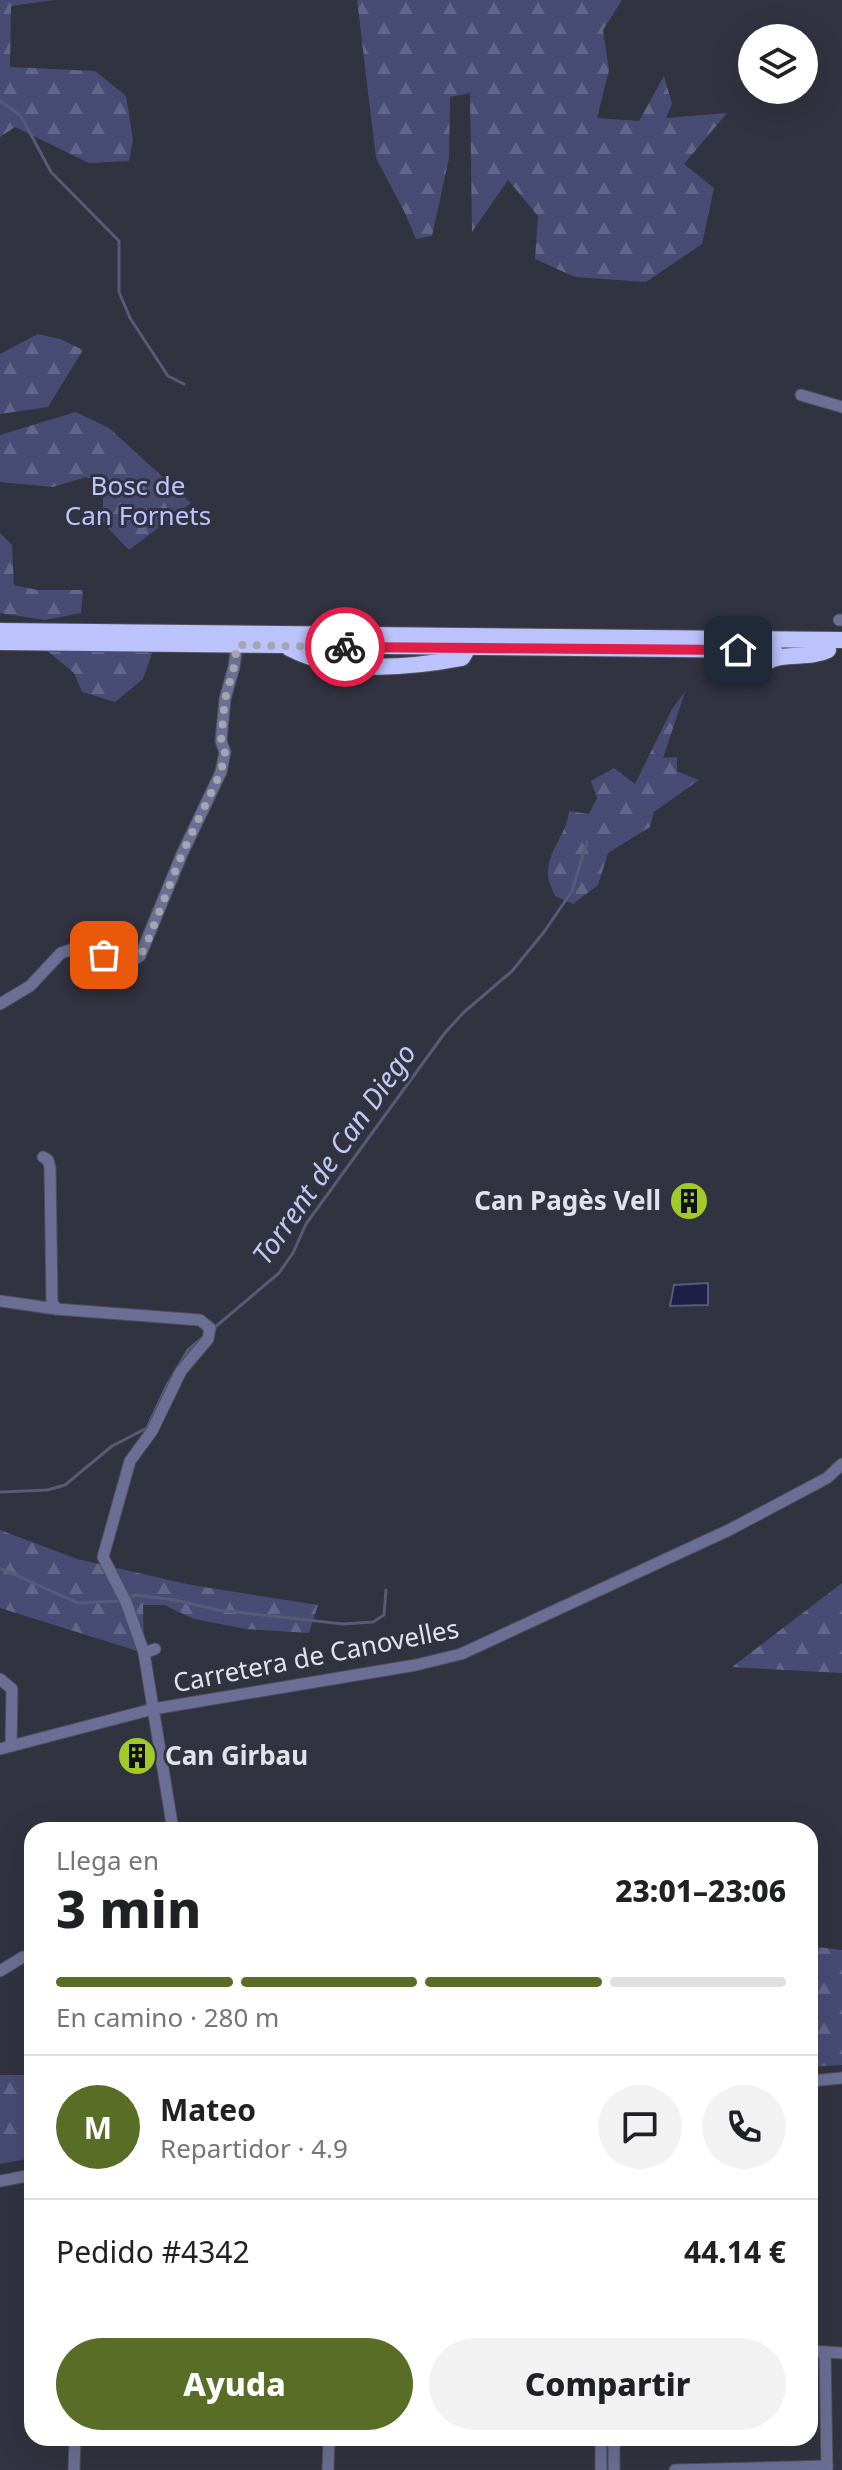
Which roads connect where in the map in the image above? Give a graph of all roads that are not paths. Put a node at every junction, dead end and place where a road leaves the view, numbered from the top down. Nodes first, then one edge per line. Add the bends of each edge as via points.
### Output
1 (801, 395) dead end
2 (842, 407) edge
3 (0, 631) edge
4 (842, 640) edge
5 (0, 642) edge
6 (237, 645) junction
7 (835, 650) edge
8 (0, 1004) edge
9 (43, 1157) dead end
10 (0, 1301) edge
11 (56, 1309) junction
12 (842, 1464) edge
13 (0, 1679) edge
14 (153, 1709) junction
15 (6, 1747) edge
16 (172, 1822) edge
17 (24, 1957) edge
18 (0, 1971) edge
19 (842, 2078) edge
20 (818, 2080) edge
21 (24, 2176) edge
22 (0, 2181) edge
23 (818, 2352) edge
24 (825, 2352) junction
25 (842, 2353) edge
26 (75, 2446) edge
27 (329, 2446) edge
28 (601, 2446) edge
29 (614, 2446) edge
30 (827, 2468) edge
31 (74, 2470) edge
32 (328, 2470) edge
33 (601, 2470) edge
34 (614, 2470) edge
35 (675, 2470) edge

1 - 2 street
3 - 4 highway
5 - 6 highway
6 - 7 highway via 284,646 308,659 352,665 418,666 462,658 468,648 699,649 765,663
6 - 8 street via 225,699 221,772 140,956 132,961 76,948 61,953 30,986
9 - 11 street via 50,1168
10 - 11 street
11 - 14 street via 200,1320 210,1328 130,1461 103,1557 149,1651
12 - 14 street, Carretera de Canovelles via 827,1478 729,1530 461,1654
13 - 15 street via 12,1689
14 - 15 street, Carretera de Canovelles
14 - 16 street
17 - 18 street
19 - 20 street
21 - 22 street
23 - 24 street
24 - 25 street
24 - 30 street
26 - 31 street
27 - 32 street
28 - 33 street
29 - 34 street
30 - 35 street

